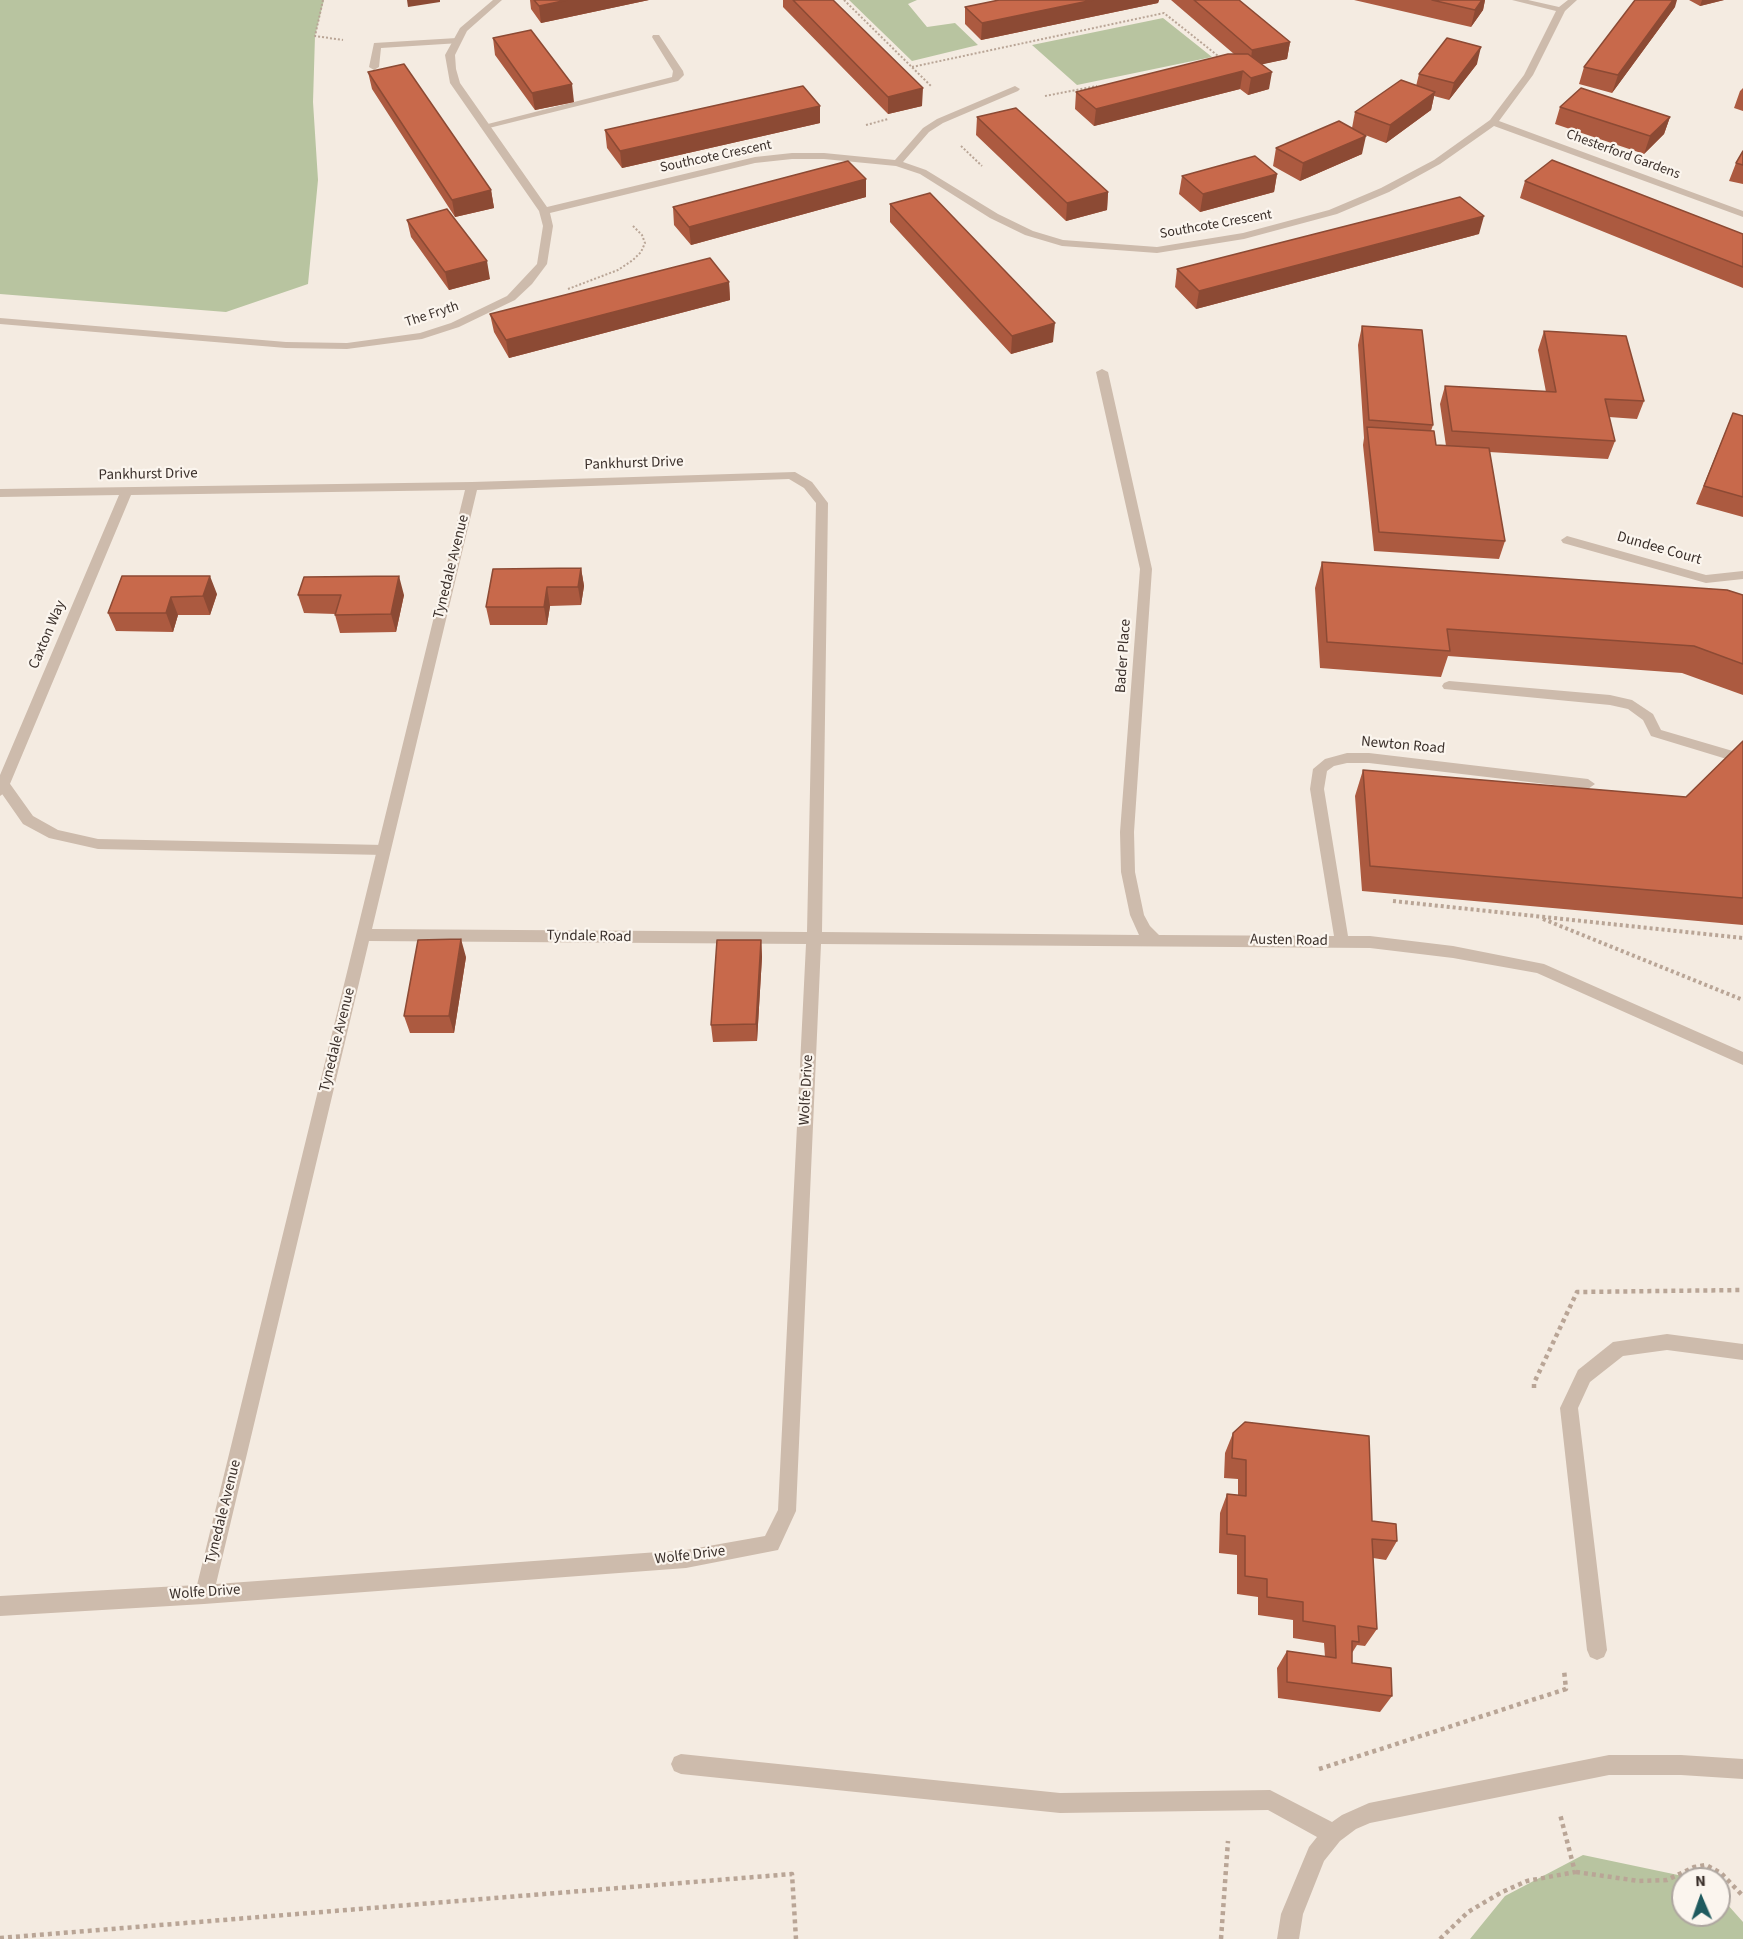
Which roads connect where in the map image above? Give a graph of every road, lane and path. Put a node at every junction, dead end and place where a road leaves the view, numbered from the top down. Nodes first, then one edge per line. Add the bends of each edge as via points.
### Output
1 (323, 0) edge
2 (498, 0) edge
3 (844, 0) edge
4 (1516, 0) edge
5 (1574, 0) edge
6 (1561, 10) junction
7 (656, 37) dead end
8 (457, 41) junction
9 (377, 45) junction
10 (1212, 62) edge
11 (912, 66) junction
12 (374, 67) dead end
13 (1098, 86) edge
14 (935, 89) dead end
15 (1015, 89) dead end
16 (1037, 97) dead end
17 (1493, 122) junction
18 (485, 126) junction
19 (957, 142) dead end
20 (897, 163) junction
21 (982, 166) dead end
22 (544, 211) junction
23 (1743, 214) edge
24 (630, 222) dead end
25 (559, 293) dead end
26 (0, 321) edge
27 (1102, 372) dead end
28 (472, 486) junction
29 (126, 492) junction
30 (0, 493) edge
31 (1567, 540) dead end
32 (1743, 575) edge
33 (1449, 686) edge
34 (1743, 759) edge
35 (1588, 784) dead end
36 (1, 788) edge
37 (384, 850) junction
38 (1393, 901) edge
39 (1537, 916) junction
40 (364, 935) junction
41 (1743, 938) edge
42 (814, 939) junction
43 (1154, 939) junction
44 (1342, 942) junction
45 (1743, 1000) edge
46 (1743, 1059) edge
47 (1743, 1290) edge
48 (1743, 1352) edge
49 (1535, 1395) dead end
50 (204, 1594) junction
51 (0, 1606) edge
52 (1597, 1650) dead end
53 (1564, 1665) dead end
54 (681, 1764) dead end
55 (1319, 1769) dead end
56 (1743, 1769) edge
57 (1549, 1776) junction
58 (1231, 1800) junction
59 (1333, 1834) junction
60 (1575, 1872) junction
61 (1743, 1896) edge
62 (0, 1938) edge
63 (796, 1939) edge
64 (1221, 1939) edge
65 (1288, 1939) edge
66 (1440, 1939) edge

1 - 9 path via 315,36
2 - 8 street via 473,19
3 - 11 path
4 - 6 street
5 - 6 street, Southcote Crescent
6 - 17 street, Southcote Crescent via 1528,75
7 - 18 street via 678,71 675,78
8 - 9 street
8 - 18 street via 450,55 455,83
9 - 12 street
10 - 11 path via 1223,59 1164,13
11 - 14 path
13 - 16 path
15 - 20 street via 940,121 926,130
17 - 20 street, Southcote Crescent via 1437,162 1333,212 1244,236 1157,250 1062,243 1029,233 923,172
17 - 23 street, Chesterford Gardens
18 - 22 street
19 - 21 path
20 - 22 street, Southcote Crescent via 824,156 755,160
22 - 26 street, The Fryth via 548,226 542,264 528,282 510,298 484,312 422,336 347,346 286,345
24 - 25 path via 645,243 641,252 618,270
27 - 43 street, Bader Place via 1146,569 1127,832 1128,872 1137,915
28 - 29 street, Pankhurst Drive
28 - 37 street, Tynedale Avenue
28 - 42 street, Pankhurst Drive via 790,475 808,485 822,504
29 - 30 street, Pankhurst Drive
29 - 36 street, Caxton Way
31 - 32 street, Dundee Court via 1706,579
33 - 34 street via 1632,705 1648,717 1656,733
35 - 44 street, Newton Road via 1369,758 1330,762 1320,769 1317,789
36 - 37 street via 28,820 54,834 98,844
37 - 40 street, Tynedale Avenue
38 - 39 path
39 - 41 path
39 - 45 path
40 - 42 street, Tyndale Road
40 - 50 street, Tynedale Avenue
42 - 43 street, Austen Road
42 - 50 street, Wolfe Drive via 787,1511 771,1544 686,1559
43 - 44 street, Austen Road
44 - 46 street, Austen Road via 1452,952 1539,968
47 - 49 path via 1577,1292 1534,1383
48 - 52 street via 1667,1342 1619,1348 1584,1376 1569,1408
50 - 51 street, Wolfe Drive
53 - 55 path via 1566,1689
54 - 58 street via 1060,1803
56 - 57 street via 1620,1764
57 - 59 street via 1369,1813
57 - 60 path
58 - 59 street via 1270,1800
58 - 64 path
59 - 65 street via 1316,1854 1292,1914
60 - 61 path via 1639,1881 1667,1880 1706,1865 1721,1873
60 - 66 path via 1527,1881 1502,1892 1468,1912
62 - 63 path via 792,1874

